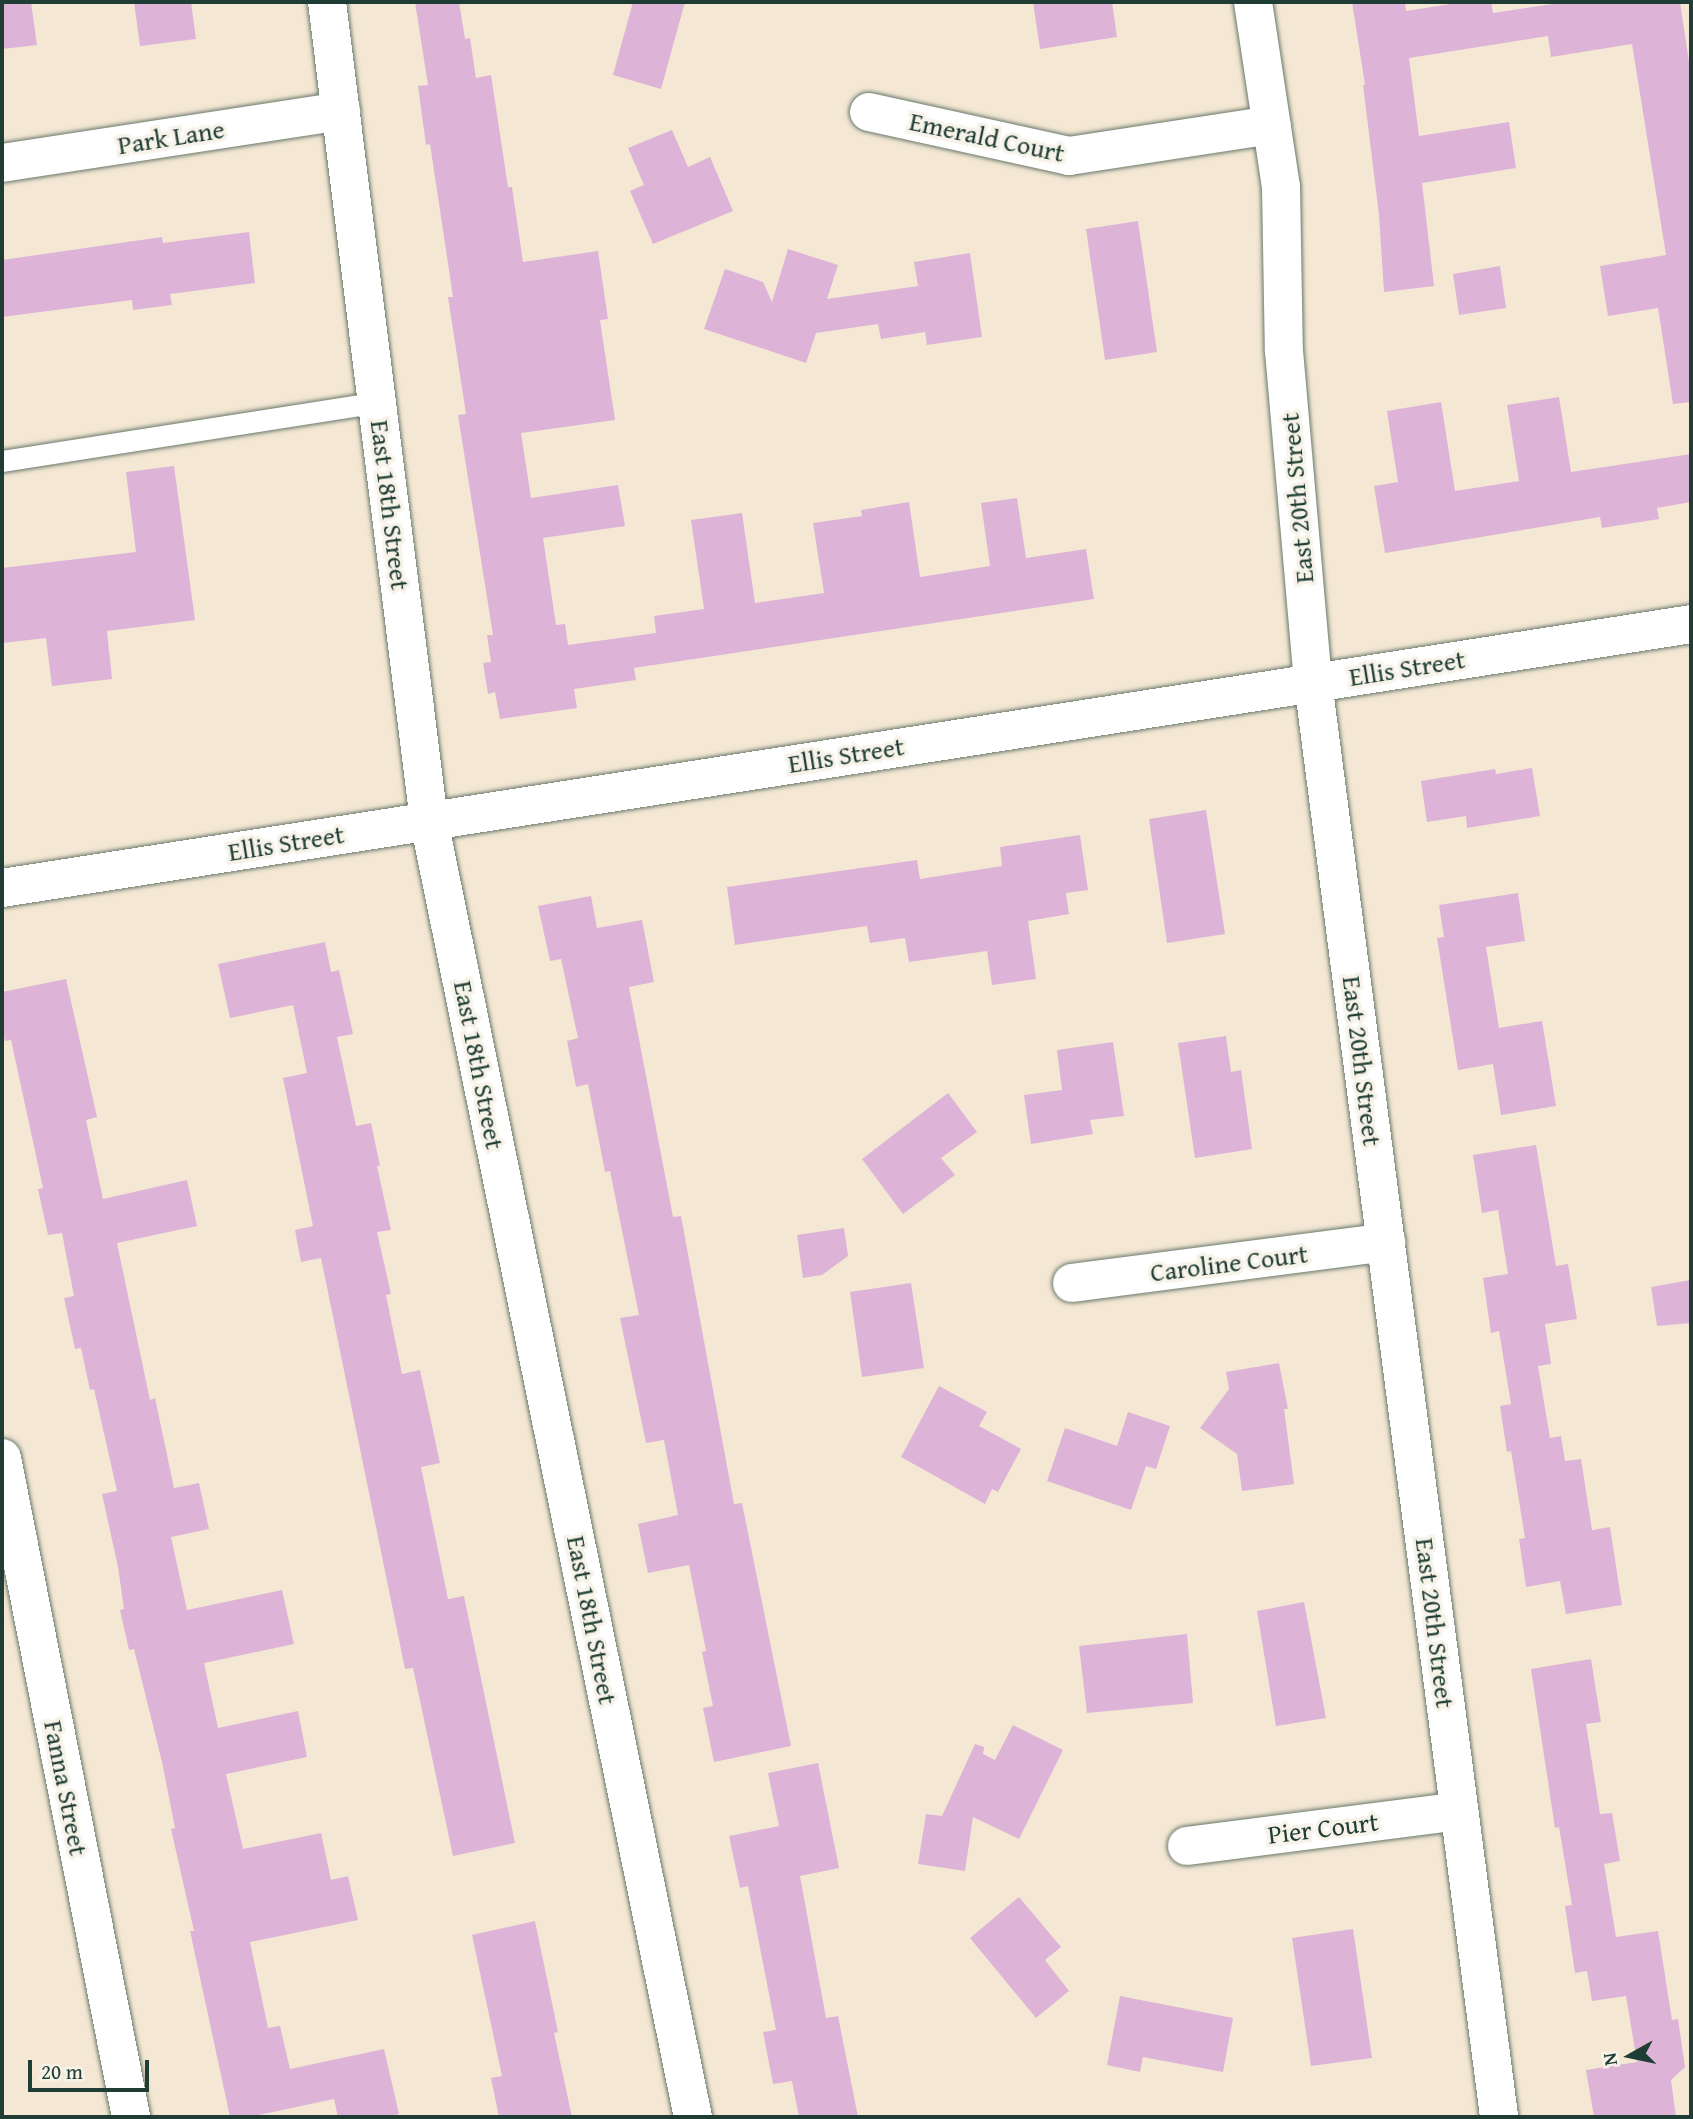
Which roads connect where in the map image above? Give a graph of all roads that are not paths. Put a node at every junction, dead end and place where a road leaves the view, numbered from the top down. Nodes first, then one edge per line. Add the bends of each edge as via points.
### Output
1 (327, 2) edge
2 (1253, 2) edge
3 (341, 111) junction
4 (869, 112) dead end
5 (1272, 125) junction
6 (2, 163) edge
7 (377, 402) junction
8 (2, 461) edge
9 (1691, 624) edge
10 (1313, 682) junction
11 (429, 821) junction
12 (2, 888) edge
13 (1386, 1242) junction
14 (1072, 1283) dead end
15 (2, 1458) edge
16 (1460, 1811) junction
17 (1187, 1846) dead end
18 (131, 2117) edge
19 (693, 2117) edge
20 (1499, 2117) edge

1 - 3 street, East 18th Street
2 - 5 street, East 20th Street
3 - 6 street, Park Lane
3 - 7 street, East 18th Street
4 - 5 street, Emerald Court via 1069,156
5 - 10 street, East 20th Street via 1281,187 1284,351
7 - 8 lane
7 - 11 street, East 18th Street
9 - 10 street, Ellis Street
10 - 11 street, Ellis Street
10 - 13 street, East 20th Street
11 - 12 street, Ellis Street
11 - 19 street, East 18th Street
13 - 14 street, Caroline Court
13 - 16 street, East 20th Street
15 - 18 street, Fanna Street
16 - 17 street, Pier Court
16 - 20 street, East 20th Street

